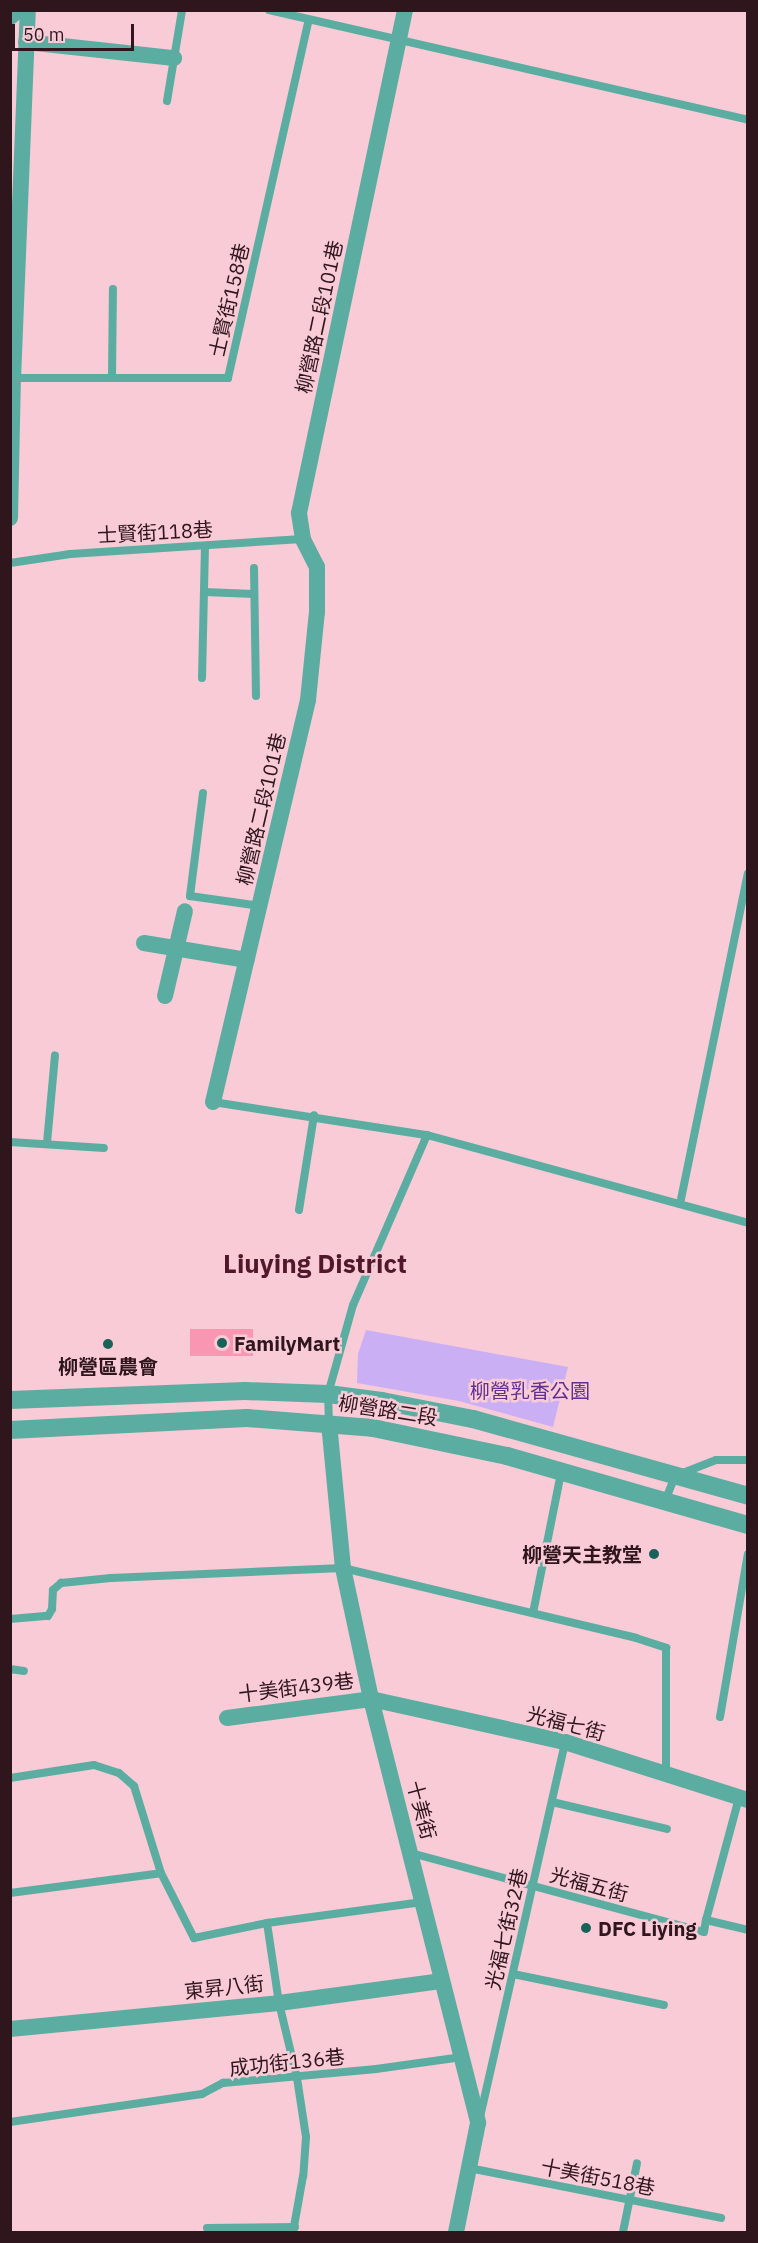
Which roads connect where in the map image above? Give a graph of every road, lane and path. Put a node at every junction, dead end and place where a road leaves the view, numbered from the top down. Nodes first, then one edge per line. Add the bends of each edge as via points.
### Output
1 (17, 10) edge
2 (28, 10) edge
3 (182, 10) edge
4 (269, 10) edge
5 (405, 10) edge
6 (10, 16) edge
7 (309, 20) junction
8 (399, 40) junction
9 (26, 42) junction
10 (174, 58) junction
11 (167, 101) dead end
12 (747, 120) edge
13 (113, 289) dead end
14 (112, 378) junction
15 (12, 379) edge
16 (12, 480) edge
17 (10, 518) edge
18 (303, 539) junction
19 (205, 546) junction
20 (10, 563) edge
21 (254, 568) dead end
22 (204, 592) junction
23 (254, 594) junction
24 (202, 678) dead end
25 (256, 696) dead end
26 (203, 793) dead end
27 (747, 874) edge
28 (260, 906) junction
29 (185, 911) dead end
30 (144, 943) dead end
31 (176, 948) junction
32 (247, 960) junction
33 (165, 996) dead end
34 (55, 1055) dead end
35 (213, 1102) joint
36 (314, 1115) junction
37 (427, 1135) junction
38 (10, 1142) edge
39 (47, 1143) junction
40 (105, 1148) dead end
41 (680, 1204) junction
42 (299, 1210) dead end
43 (747, 1223) edge
44 (328, 1394) junction
45 (10, 1400) edge
46 (329, 1423) junction
47 (10, 1430) edge
48 (747, 1460) edge
49 (561, 1473) junction
50 (675, 1476) junction
51 (747, 1497) edge
52 (665, 1501) junction
53 (747, 1525) edge
54 (747, 1554) edge
55 (343, 1568) junction
56 (533, 1613) junction
57 (10, 1619) edge
58 (10, 1670) edge
59 (24, 1671) dead end
60 (371, 1699) junction
61 (720, 1717) dead end
62 (227, 1718) dead end
63 (565, 1742) junction
64 (666, 1773) junction
65 (10, 1778) edge
66 (743, 1799) edge
67 (552, 1802) junction
68 (668, 1829) dead end
69 (411, 1853) junction
70 (161, 1873) junction
71 (532, 1885) junction
72 (10, 1893) edge
73 (423, 1902) junction
74 (706, 1920) junction
75 (267, 1923) junction
76 (747, 1930) edge
77 (513, 1974) junction
78 (441, 1981) junction
79 (279, 2003) junction
80 (664, 2005) dead end
81 (10, 2029) edge
82 (462, 2057) junction
83 (297, 2078) junction
84 (10, 2122) edge
85 (478, 2123) junction
86 (637, 2163) dead end
87 (469, 2168) junction
88 (629, 2200) junction
89 (721, 2218) dead end
90 (207, 2228) dead end
91 (294, 2230) edge
92 (456, 2232) edge
93 (623, 2232) edge

1 - 6 street
2 - 9 street
3 - 10 lane
4 - 7 lane
5 - 8 street, 柳營路二段101巷
7 - 8 lane
7 - 14 lane, 士賢街158巷 via 228,378
8 - 12 lane
8 - 18 street, 柳營路二段101巷 via 299,513
9 - 10 street
9 - 15 street
10 - 11 lane
13 - 14 lane
14 - 15 lane, 士賢街158巷
15 - 16 street
16 - 17 street
18 - 19 lane, 士賢街118巷
18 - 28 street, 柳營路二段101巷 via 317,567 308,700
19 - 20 lane, 士賢街118巷 via 70,554
19 - 22 lane
21 - 23 lane
22 - 23 lane
22 - 24 lane
23 - 25 lane
26 - 28 lane via 190,896
27 - 41 lane
28 - 32 street, 柳營路二段101巷
29 - 31 street
30 - 31 street
31 - 32 street
31 - 33 street
32 - 35 street, 柳營路二段101巷
34 - 39 lane
35 - 36 lane, 柳營路二段101巷
36 - 37 lane, 柳營路二段101巷
36 - 42 lane
37 - 41 lane, 柳營路二段101巷
37 - 44 lane via 353,1305
38 - 39 lane
39 - 40 lane
41 - 43 lane, 柳營路二段101巷
44 - 45 street, 柳營路二段 via 245,1391
44 - 46 lane, 十美街
44 - 50 street, 柳營路二段 via 473,1419
46 - 47 street, 柳營路二段 via 247,1418
46 - 49 street, 柳營路二段 via 469,1446
46 - 55 street, 十美街
48 - 50 lane via 716,1460
49 - 52 street, 柳營路二段
49 - 56 lane
50 - 51 street, 柳營路二段
50 - 52 lane
52 - 53 street, 柳營路二段
54 - 61 lane
55 - 56 lane
55 - 57 lane via 61,1583 53,1590 48,1616
55 - 60 street, 十美街
56 - 64 lane via 666,1648
58 - 59 lane
60 - 62 street, 十美街439巷
60 - 63 street, 光福七街
60 - 69 street, 十美街
63 - 64 street, 光福七街
63 - 67 lane, 光福七街32巷
64 - 66 street, 光福七街
65 - 70 lane via 94,1765 119,1773 134,1786
66 - 74 lane
67 - 68 lane
67 - 71 lane, 光福七街32巷
69 - 71 lane, 光福五街
69 - 73 street, 十美街
70 - 72 lane
70 - 75 lane via 194,1938
71 - 74 lane, 光福五街 via 704,1932
71 - 77 lane, 光福七街32巷
73 - 75 lane
73 - 78 street, 十美街
74 - 76 lane
75 - 79 lane
77 - 80 lane
77 - 85 lane, 光福七街32巷
78 - 79 street, 東昇八街
78 - 82 street, 十美街
79 - 81 street, 東昇八街
79 - 83 lane
82 - 83 lane, 成功街136巷
82 - 85 street, 十美街
83 - 84 lane, 成功街136巷 via 223,2084 202,2094
83 - 91 lane via 306,2138
85 - 87 street, 十美街
86 - 88 lane
87 - 88 lane, 十美街518巷
87 - 92 street, 十美街
88 - 89 lane, 十美街518巷
88 - 93 lane
90 - 91 lane

